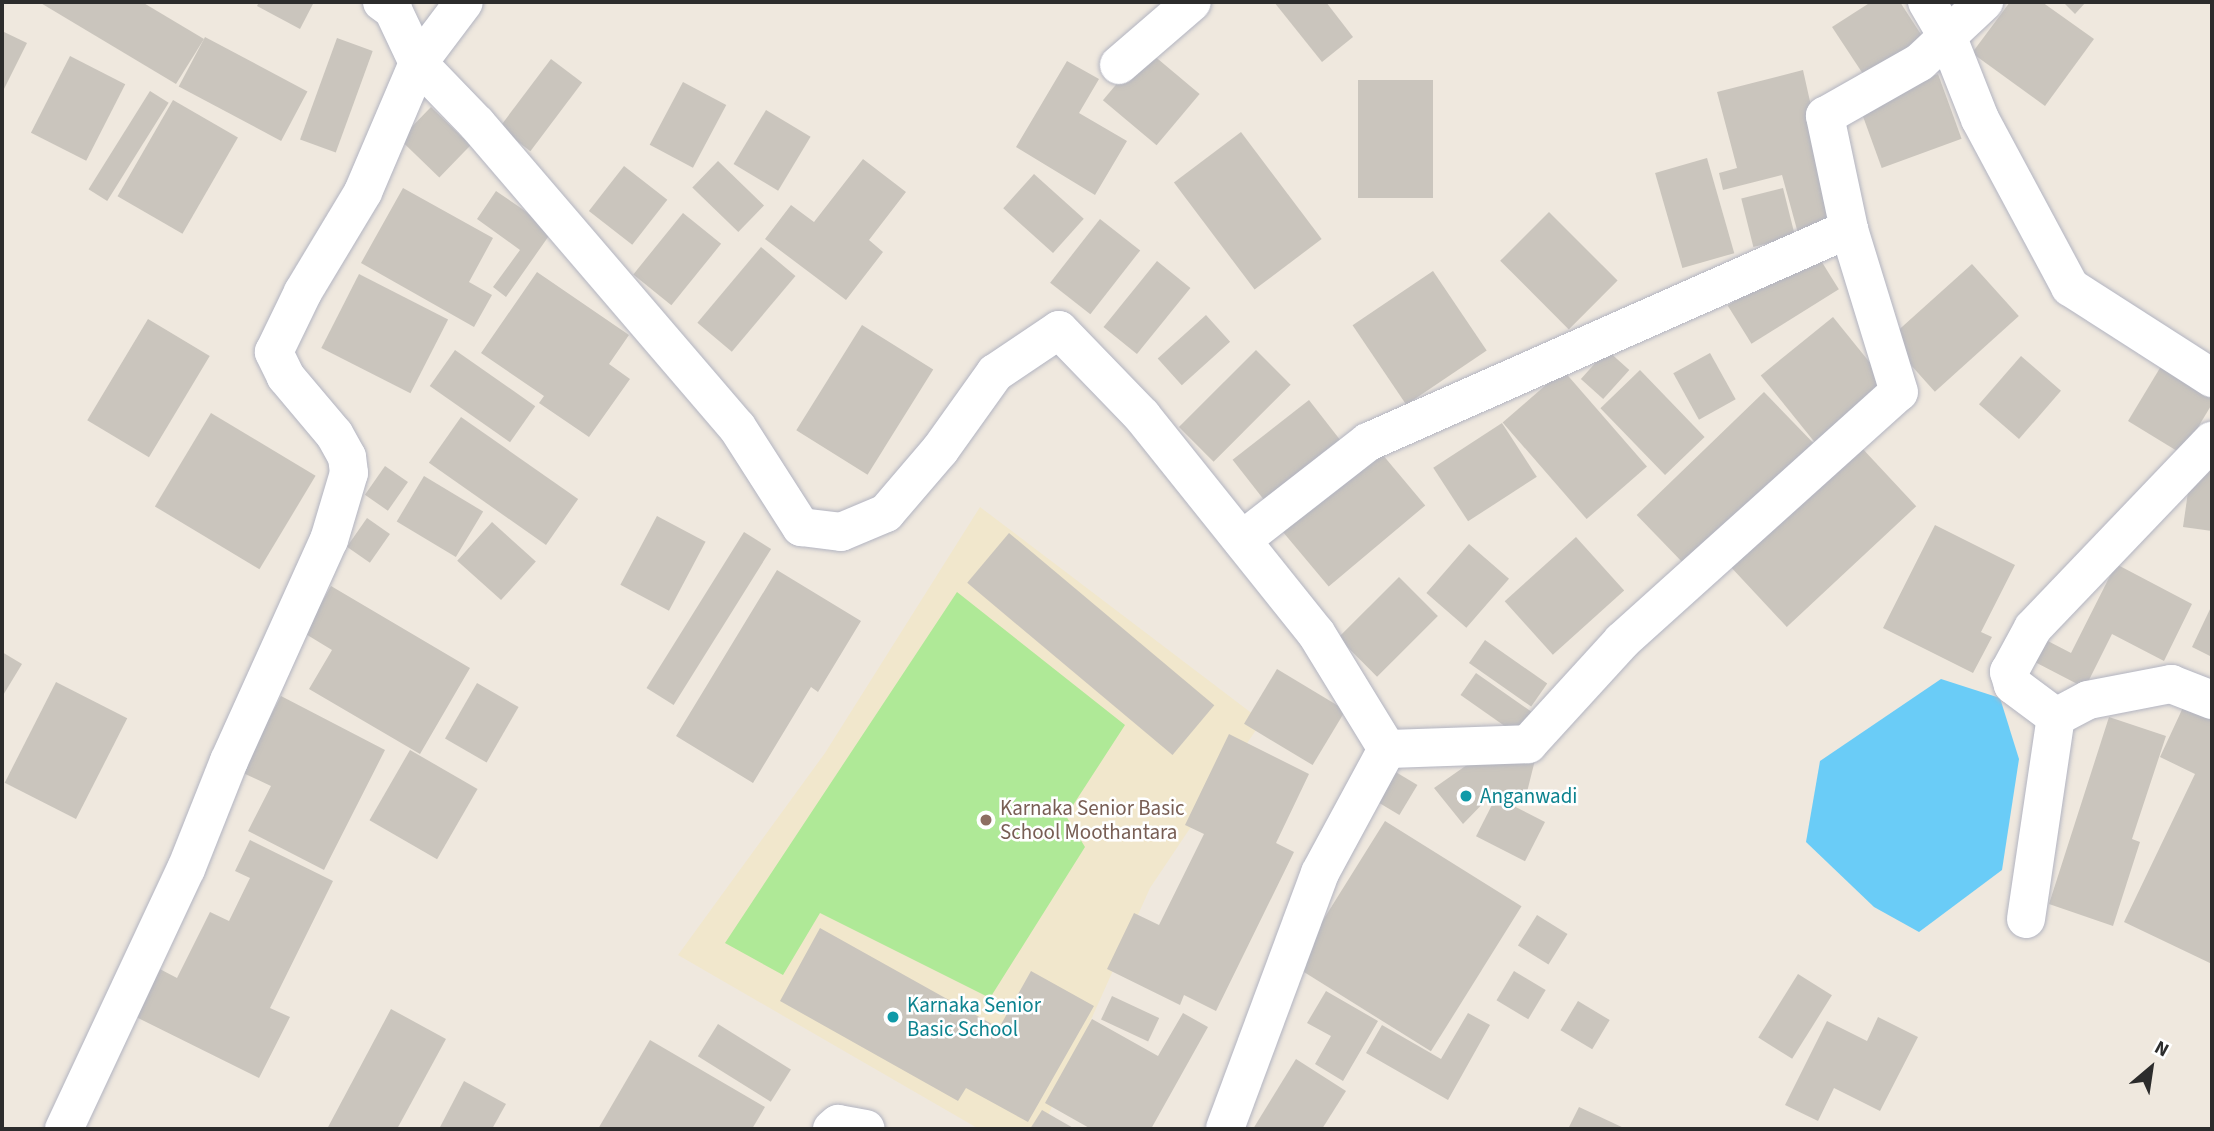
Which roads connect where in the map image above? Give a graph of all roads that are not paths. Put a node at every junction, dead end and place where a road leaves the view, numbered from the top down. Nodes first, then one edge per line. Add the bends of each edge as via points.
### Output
1 (382, 2) edge
2 (464, 2) edge
3 (1192, 2) edge
4 (1927, 2) edge
5 (1984, 2) edge
6 (1948, 38) junction
7 (418, 63) junction
8 (1119, 65) dead end
9 (1849, 229) junction
10 (2212, 377) edge
11 (2212, 441) edge
12 (1242, 540) junction
13 (2212, 701) edge
14 (2056, 717) junction
15 (1387, 749) junction
16 (2026, 919) dead end
17 (64, 1129) edge
18 (832, 1129) edge
19 (866, 1129) edge
20 (1224, 1129) edge

1 - 7 street via 393,10
2 - 7 street
3 - 8 street
4 - 6 street
5 - 6 street
6 - 9 street via 1920,62 1825,116
6 - 10 street via 1980,119 2070,287
7 - 12 street via 477,124 737,428 801,527 841,532 886,513 940,450 995,373 1059,330 1142,416
7 - 17 street via 363,192 303,292 274,352 286,377 334,434 347,457 349,473 329,540 229,761 186,869
9 - 12 street via 1368,442
9 - 15 street via 1899,392 1622,641 1528,744
11 - 14 street via 2033,628 2009,672 2013,685
12 - 15 street via 1316,634
13 - 14 street via 2171,684 2088,700
14 - 16 street
15 - 20 street via 1320,873
18 - 19 street via 838,1124

